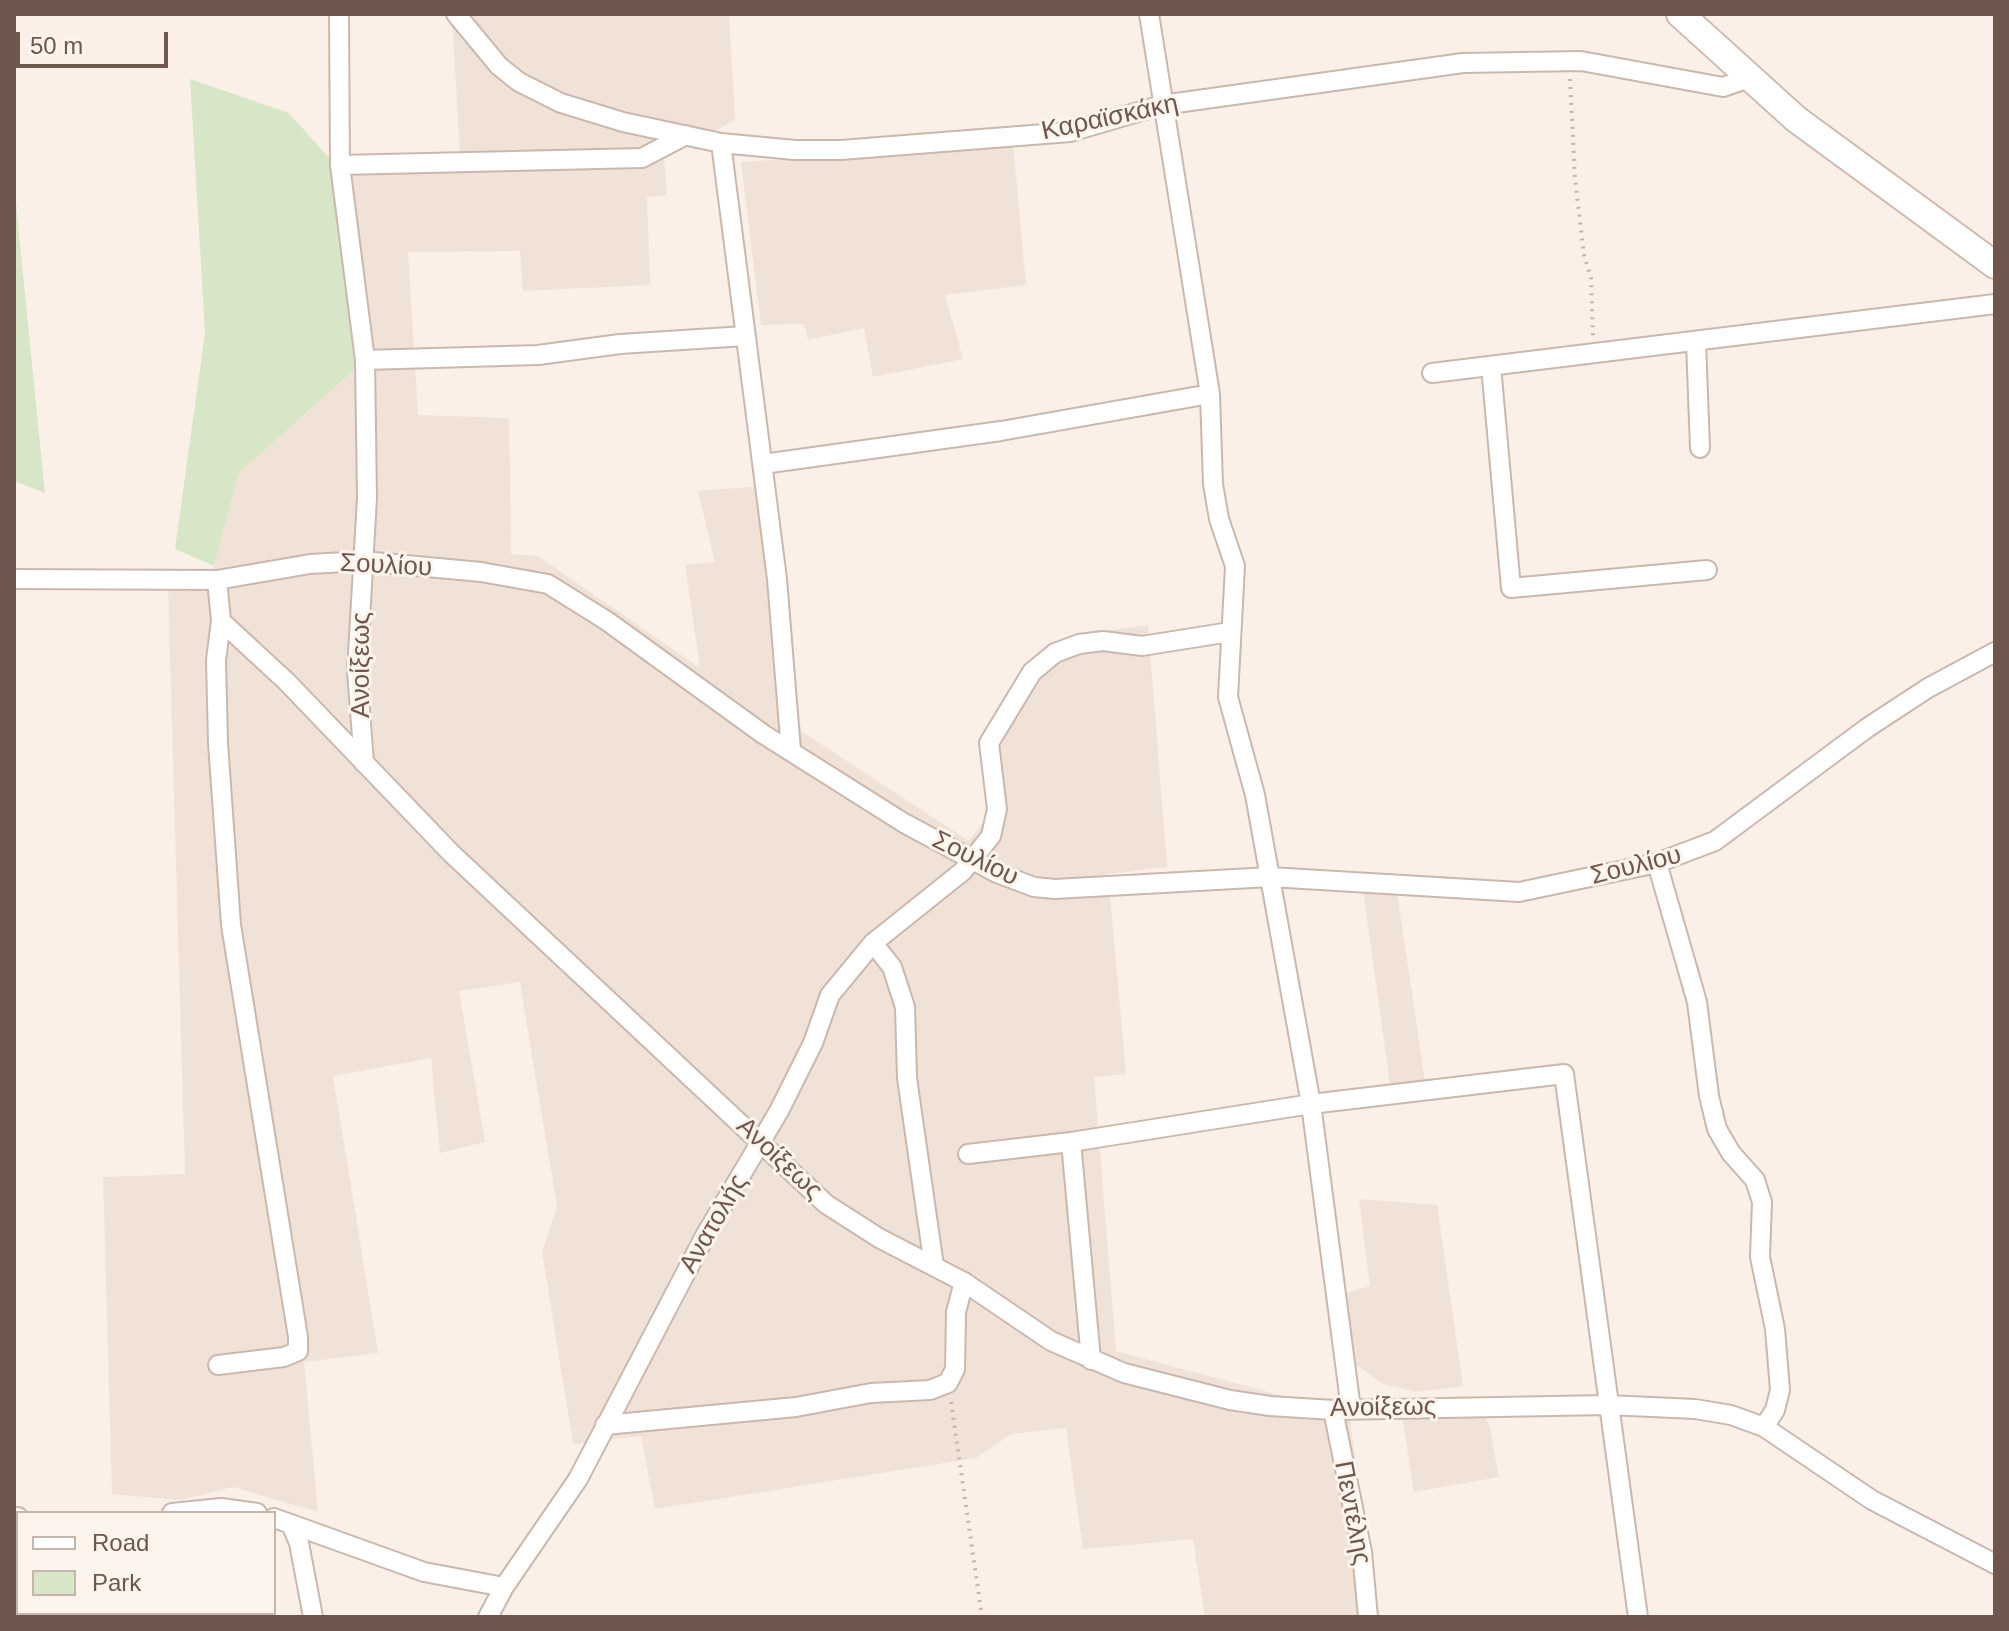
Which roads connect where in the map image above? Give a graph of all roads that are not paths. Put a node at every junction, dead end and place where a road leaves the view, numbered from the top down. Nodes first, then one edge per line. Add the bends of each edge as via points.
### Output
1 (339, 14) edge
2 (456, 14) edge
3 (1149, 14) edge
4 (1680, 14) edge
5 (1749, 78) junction
6 (1162, 105) junction
7 (686, 135) junction
8 (721, 143) junction
9 (340, 165) junction
10 (1995, 265) edge
11 (1995, 304) edge
12 (745, 336) junction
13 (1696, 342) junction
14 (365, 360) junction
15 (1491, 366) junction
16 (1432, 373) dead end
17 (1210, 394) junction
18 (1700, 448) dead end
19 (763, 464) junction
20 (363, 561) junction
21 (1707, 570) dead end
22 (14, 579) edge
23 (217, 580) junction
24 (221, 621) junction
25 (1230, 632) junction
26 (1995, 652) edge
27 (791, 751) junction
28 (364, 763) junction
29 (972, 862) junction
30 (1657, 863) junction
31 (1270, 877) junction
32 (873, 943) junction
33 (1311, 1104) junction
34 (1071, 1142) junction
35 (761, 1144) junction
36 (968, 1154) dead end
37 (934, 1266) junction
38 (964, 1282) junction
39 (1091, 1360) junction
40 (218, 1365) dead end
41 (1607, 1405) junction
42 (1342, 1410) junction
43 (605, 1425) junction
44 (1764, 1427) junction
45 (192, 1511) edge
46 (243, 1511) edge
47 (283, 1521) edge
48 (1995, 1564) edge
49 (504, 1587) junction
50 (313, 1617) edge
51 (488, 1617) edge
52 (1368, 1617) edge
53 (1638, 1617) edge

1 - 9 street, Ανοίξεως
2 - 7 street, Καραϊσκάκη via 499,66 530,88 598,115
3 - 6 street, Πεντέλης
4 - 5 street
5 - 6 street, Καραϊσκάκη via 1729,86 1704,85 1628,67 1568,61 1463,63
5 - 10 street via 1827,143
6 - 8 street, Καραϊσκάκη via 1089,128 1039,135 841,150
6 - 17 street, Πεντέλης
7 - 8 street, Καραϊσκάκη
7 - 9 street via 642,158
8 - 12 street
9 - 14 street, Ανοίξεως
11 - 13 street
12 - 14 street via 538,355
12 - 19 street
13 - 15 street
13 - 18 street
14 - 20 street, Ανοίξεως
15 - 16 street
15 - 21 street via 1511,588
17 - 19 street via 1001,431
17 - 25 street, Πεντέλης via 1213,484 1235,566
19 - 27 street
20 - 23 street, Σουλίου
20 - 27 street, Σουλίου via 548,584
20 - 28 street, Ανοίξεως via 357,671
22 - 23 street, Σουλίου
23 - 24 street
24 - 28 street
24 - 40 street via 216,660 218,743 231,925 298,1351
25 - 29 street, Ανατολής via 1142,646 1089,642 1063,649 1037,666 989,743 997,819
25 - 31 street, Πεντέλης via 1228,697 1243,742
26 - 30 street, Σουλίου via 1867,728 1715,841
27 - 29 street, Σουλίου
28 - 35 street, Ανοίξεως via 462,864
29 - 31 street, Σουλίου via 1013,880 1055,889
29 - 32 street, Ανατολής
30 - 31 street, Σουλίου via 1519,892
30 - 44 street via 1697,1002 1717,1129 1755,1180 1762,1202 1760,1257 1775,1329 1780,1390
31 - 33 street, Πεντέλης
32 - 35 street, Ανατολής via 828,998 813,1043
32 - 37 street via 892,967 905,1007 907,1078
33 - 34 street
33 - 41 street via 1564,1074
33 - 42 street, Πεντέλης
34 - 36 street
34 - 39 street
35 - 37 street, Ανοίξεως via 842,1216
35 - 43 street, Ανατολής via 706,1234
37 - 38 street, Ανοίξεως
38 - 39 street, Ανοίξεως via 1033,1332
38 - 43 street via 956,1312 955,1369 948,1383 930,1390 871,1393 796,1407
39 - 42 street, Ανοίξεως via 1230,1400
41 - 42 street, Ανοίξεως
41 - 44 street, Ανοίξεως via 1717,1412
41 - 53 street
42 - 52 street, Πεντέλης
43 - 49 street, Ανατολής via 578,1479
44 - 48 street, Ανοίξεως via 1872,1500
45 - 46 street
47 - 49 street via 424,1572
47 - 50 street via 299,1543
49 - 51 street, Ανατολής

